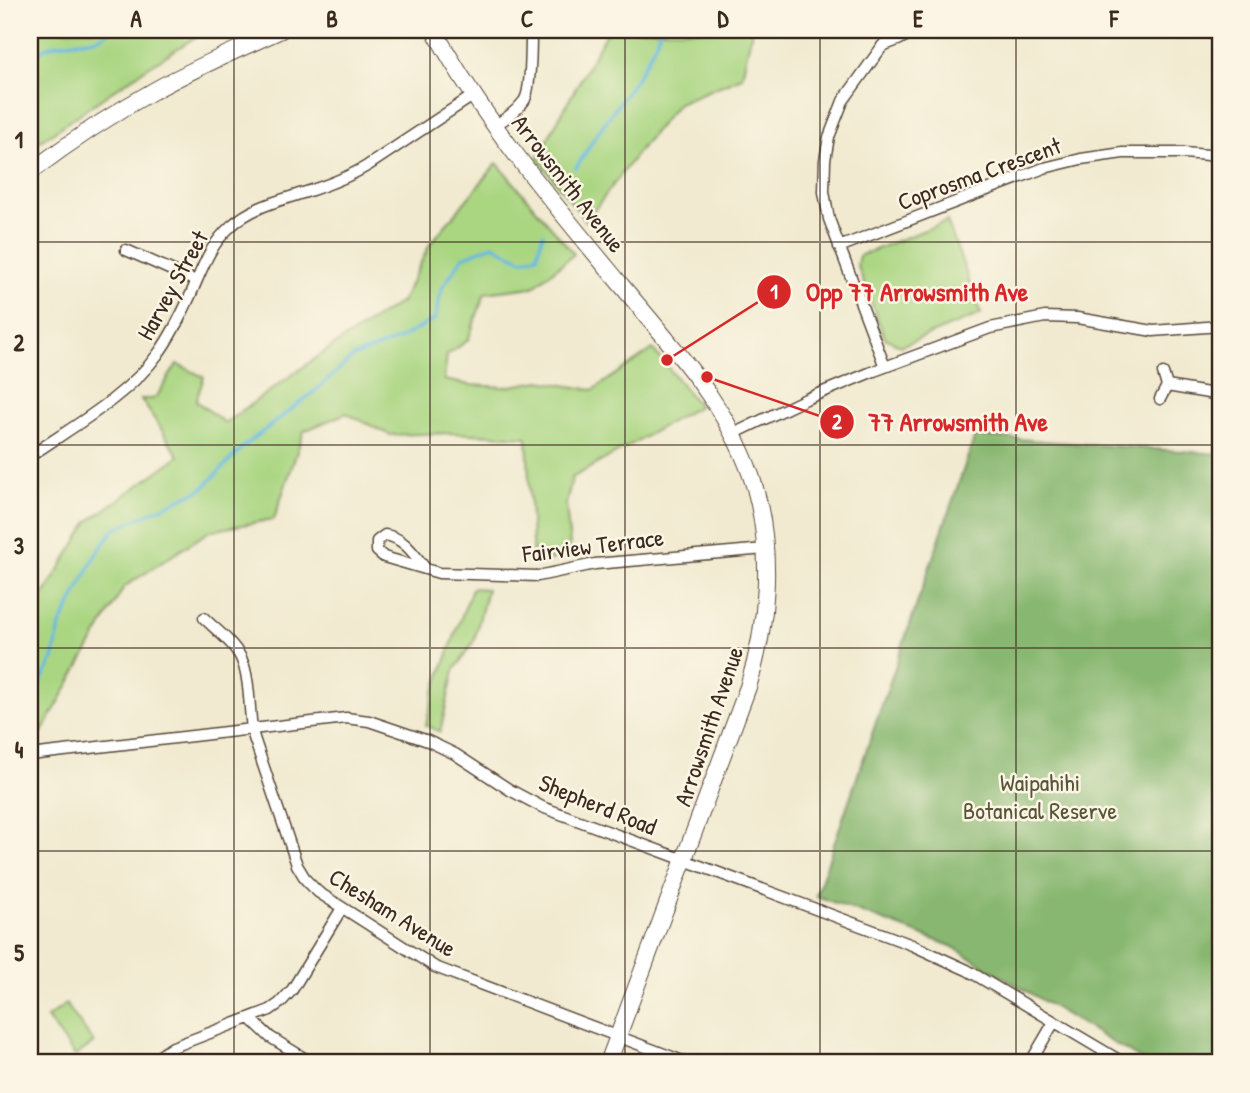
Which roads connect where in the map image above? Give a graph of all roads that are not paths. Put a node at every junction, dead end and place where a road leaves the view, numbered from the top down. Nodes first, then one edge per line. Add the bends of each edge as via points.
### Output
1 (281, 30) edge
2 (434, 30) edge
3 (531, 30) edge
4 (894, 30) edge
5 (917, 30) edge
6 (1209, 30) edge
7 (1220, 33) edge
8 (882, 46) junction
9 (474, 95) junction
10 (494, 126) junction
11 (1220, 156) edge
12 (30, 172) edge
13 (839, 247) junction
14 (126, 250) dead end
15 (196, 281) junction
16 (1220, 326) edge
17 (885, 367) junction
18 (1163, 373) dead end
19 (1167, 386) junction
20 (1220, 395) edge
21 (1160, 399) dead end
22 (733, 434) junction
23 (30, 456) edge
24 (765, 549) junction
25 (426, 569) dead end
26 (204, 618) dead end
27 (252, 729) junction
28 (30, 755) edge
29 (685, 860) junction
30 (342, 908) junction
31 (250, 1018) junction
32 (1054, 1022) junction
33 (618, 1036) junction
34 (151, 1063) edge
35 (312, 1063) edge
36 (608, 1063) edge
37 (688, 1063) edge
38 (1030, 1063) edge
39 (1124, 1063) edge

1 - 12 street via 156,89
2 - 9 street, Arrowsmith Avenue
3 - 10 street via 526,100
4 - 8 street
5 - 8 street
6 - 7 street
8 - 13 street via 843,101 830,136 824,192
9 - 10 street, Arrowsmith Avenue
9 - 15 street, Harvey Street via 348,177 246,214 217,241
10 - 22 street, Arrowsmith Avenue via 698,380
11 - 13 street, Coprosma Crescent via 1123,153 1062,163
13 - 17 street
14 - 15 street
15 - 23 street, Harvey Street via 158,354 139,376
16 - 17 street via 1153,331 1077,317 1045,317 990,328
17 - 22 street
18 - 19 street
19 - 20 street
19 - 21 street
22 - 24 street, Arrowsmith Avenue via 755,488
24 - 25 street, Fairview Terrace via 595,565 538,576
24 - 29 street, Arrowsmith Avenue via 765,600 756,661
26 - 27 street, Chesham Avenue via 240,657
27 - 28 street, Shepherd Road
27 - 29 street, Shepherd Road via 346,718 386,726 455,754 542,807
27 - 30 street, Chesham Avenue via 297,865 318,892
29 - 32 street, Shepherd Road via 932,954
29 - 33 street, Arrowsmith Avenue
30 - 31 street via 292,990 270,1010
30 - 33 street, Chesham Avenue via 435,967
31 - 34 street via 173,1047
31 - 35 street via 270,1037
32 - 38 street
32 - 39 street, Shepherd Road
33 - 36 street, Arrowsmith Avenue
33 - 37 street, Chesham Avenue

